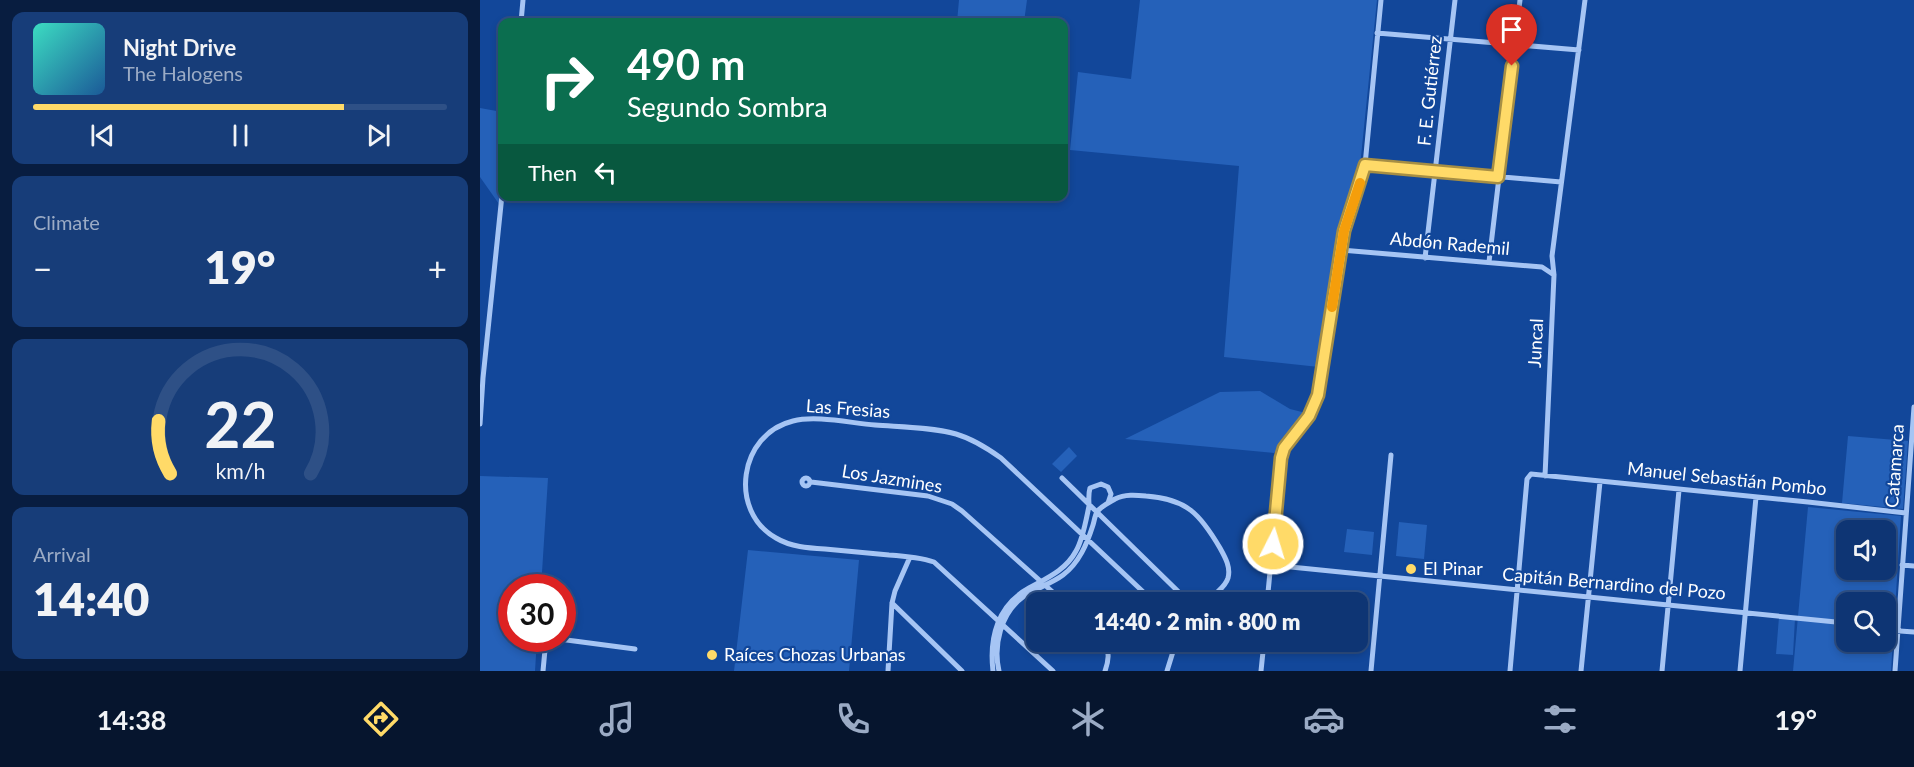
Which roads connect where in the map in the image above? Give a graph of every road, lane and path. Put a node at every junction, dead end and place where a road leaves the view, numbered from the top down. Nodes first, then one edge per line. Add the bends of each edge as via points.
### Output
1 (523, 0) edge
2 (1381, 0) edge
3 (1455, 0) edge
4 (1520, 0) edge
5 (1585, 0) edge
6 (521, 18) edge
7 (1377, 33) junction
8 (1450, 38) junction
9 (1515, 44) junction
10 (1579, 50) junction
11 (1365, 165) junction
12 (1436, 172) junction
13 (1498, 177) junction
14 (1561, 182) junction
15 (501, 201) edge
16 (1341, 250) junction
17 (1425, 258) junction
18 (1489, 262) junction
19 (1554, 274) junction
20 (482, 378) edge
21 (1914, 407) edge
22 (480, 424) edge
23 (1913, 426) edge
24 (1391, 455) dead end
25 (1545, 476) junction
26 (1062, 478) dead end
27 (810, 482) dead end
28 (1600, 482) junction
29 (1679, 490) junction
30 (1756, 497) junction
31 (1911, 497) edge
32 (1089, 502) junction
33 (1106, 505) junction
34 (1096, 512) junction
35 (1906, 513) junction
36 (1082, 533) junction
37 (1088, 539) junction
38 (910, 557) junction
39 (1271, 565) junction
40 (1902, 565) junction
41 (1914, 566) edge
42 (1379, 577) junction
43 (1043, 584) junction
44 (1518, 590) junction
45 (1052, 592) edge
46 (1143, 592) edge
47 (1179, 592) edge
48 (1215, 592) edge
49 (1269, 592) edge
50 (1588, 597) junction
51 (892, 603) junction
52 (1668, 604) junction
53 (1746, 612) junction
54 (1836, 621) edge
55 (998, 622) junction
56 (1003, 626) junction
57 (1898, 630) junction
58 (1914, 632) edge
59 (576, 641) edge
60 (635, 649) dead end
61 (545, 652) edge
62 (1108, 652) edge
63 (1173, 652) edge
64 (1263, 652) edge
65 (543, 671) edge
66 (888, 671) edge
67 (962, 671) edge
68 (993, 671) edge
69 (999, 671) edge
70 (1053, 671) edge
71 (1105, 671) edge
72 (1167, 671) edge
73 (1261, 671) edge
74 (1371, 671) edge
75 (1510, 671) edge
76 (1581, 671) edge
77 (1662, 671) edge
78 (1740, 671) edge
79 (1894, 671) edge

1 - 6 street
2 - 7 street
3 - 8 street, F. E. Gutiérrez
4 - 9 street
5 - 10 street, Juncal
7 - 8 street
7 - 11 street
8 - 9 street
8 - 12 street, F. E. Gutiérrez
9 - 10 street
9 - 13 street
10 - 14 street, Juncal
11 - 12 street
11 - 16 street
12 - 13 street
12 - 17 street, F. E. Gutiérrez
13 - 14 street
13 - 18 street
14 - 19 street, Juncal via 1552,256
15 - 20 street
16 - 17 street, Abdón Rademil
16 - 39 street via 1318,395 1281,458
17 - 18 street, Abdón Rademil
18 - 19 street, Abdón Rademil via 1542,267
19 - 25 street, Juncal
20 - 22 street
21 - 23 street, Catamarca
23 - 31 street, Catamarca
24 - 42 street
25 - 28 street, Manuel Sebastián Pombo
25 - 44 street via 1531,474 1527,479
26 - 32 street
27 - 43 street, Los Jazmines via 928,496 952,504
28 - 29 street, Manuel Sebastián Pombo
28 - 50 street
29 - 30 street, Manuel Sebastián Pombo
29 - 52 street
30 - 35 street, Manuel Sebastián Pombo
30 - 53 street
31 - 35 street, Catamarca
32 - 33 street
32 - 33 street via 1090,488 1101,484 1110,490 1111,498
32 - 34 street
32 - 36 street
33 - 34 street
33 - 48 street via 1132,495 1168,499 1189,508 1201,520 1229,568 1226,583
34 - 37 street
34 - 47 street
35 - 40 street, Catamarca
36 - 37 street, Las Fresias
36 - 38 street, Las Fresias via 1001,458 956,434 808,419 784,424 757,445 745,472 745,492 748,507 766,531 798,547
36 - 43 street via 1070,560
37 - 43 street via 1074,565
37 - 46 street, Las Fresias
38 - 51 street
38 - 55 street, Las Fresias via 934,562
39 - 42 street, Capitán Bernardino del Pozo
39 - 49 street
40 - 41 street
40 - 57 street, Catamarca
42 - 44 street, Capitán Bernardino del Pozo
42 - 74 street
43 - 45 street, Los Jazmines
43 - 55 street via 1020,593 1003,610
43 - 56 street via 1014,605
44 - 50 street, Capitán Bernardino del Pozo
44 - 75 street
50 - 52 street, Capitán Bernardino del Pozo
50 - 76 street
51 - 66 street
51 - 67 street
52 - 53 street, Capitán Bernardino del Pozo
52 - 77 street
53 - 54 street, Capitán Bernardino del Pozo
53 - 78 street
55 - 56 street, Las Fresias
55 - 68 street
56 - 69 street
56 - 70 street, Las Fresias
57 - 58 street
57 - 79 street, Catamarca
59 - 60 street
61 - 65 street
62 - 71 street
63 - 72 street
64 - 73 street

